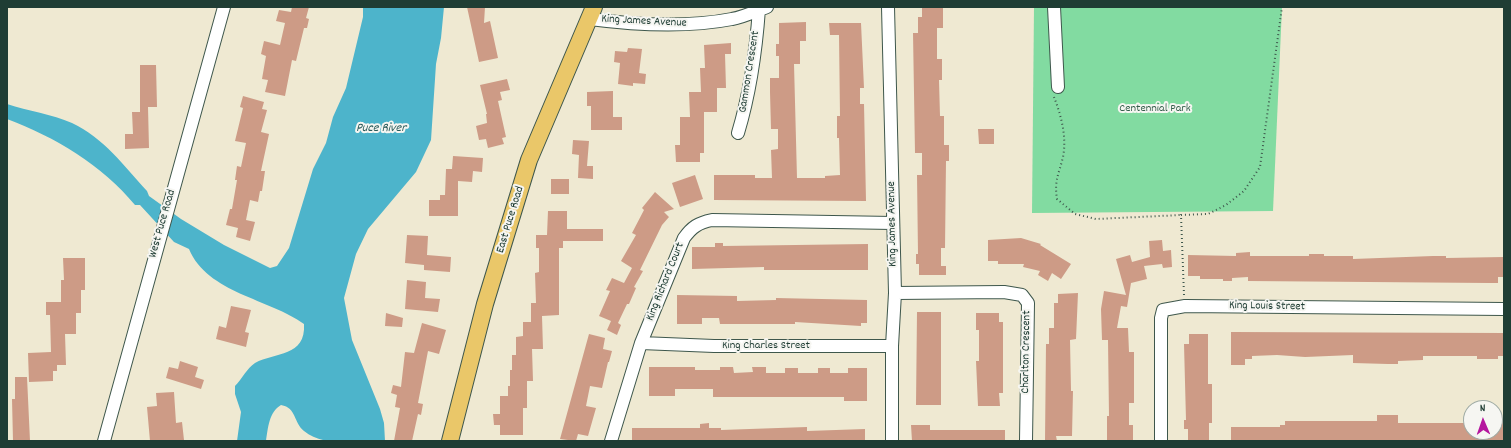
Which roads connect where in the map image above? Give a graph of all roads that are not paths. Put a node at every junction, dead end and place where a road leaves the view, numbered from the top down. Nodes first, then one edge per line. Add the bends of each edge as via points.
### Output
1 (224, 7) edge
2 (888, 7) edge
3 (1054, 7) edge
4 (763, 8) edge
5 (592, 13) edge
6 (1058, 87) road end
7 (738, 133) dead end
8 (893, 223) junction
9 (895, 293) junction
10 (1504, 309) edge
11 (641, 343) junction
12 (892, 346) junction
13 (104, 441) edge
14 (450, 441) edge
15 (611, 441) edge
16 (892, 441) edge
17 (1026, 441) edge
18 (1161, 441) edge

1 - 13 street, West Puce Road
2 - 8 street, King James Avenue
3 - 6 street
4 - 5 street, King James Avenue via 734,19 701,24 623,23
4 - 7 street, Gammon Crescent
5 - 14 main road, East Puce Road via 528,160 485,304
8 - 9 street, King James Avenue
8 - 11 street, King Richard Court via 712,220 693,226 684,238
9 - 12 street, King James Avenue
9 - 17 street, Charlton Crescent via 1004,292 1022,295 1028,304
10 - 18 street, King Louis Street via 1184,306 1163,310
11 - 12 street, King Charles Street via 714,346
11 - 15 street, King Richard Court
12 - 16 street, King James Avenue

